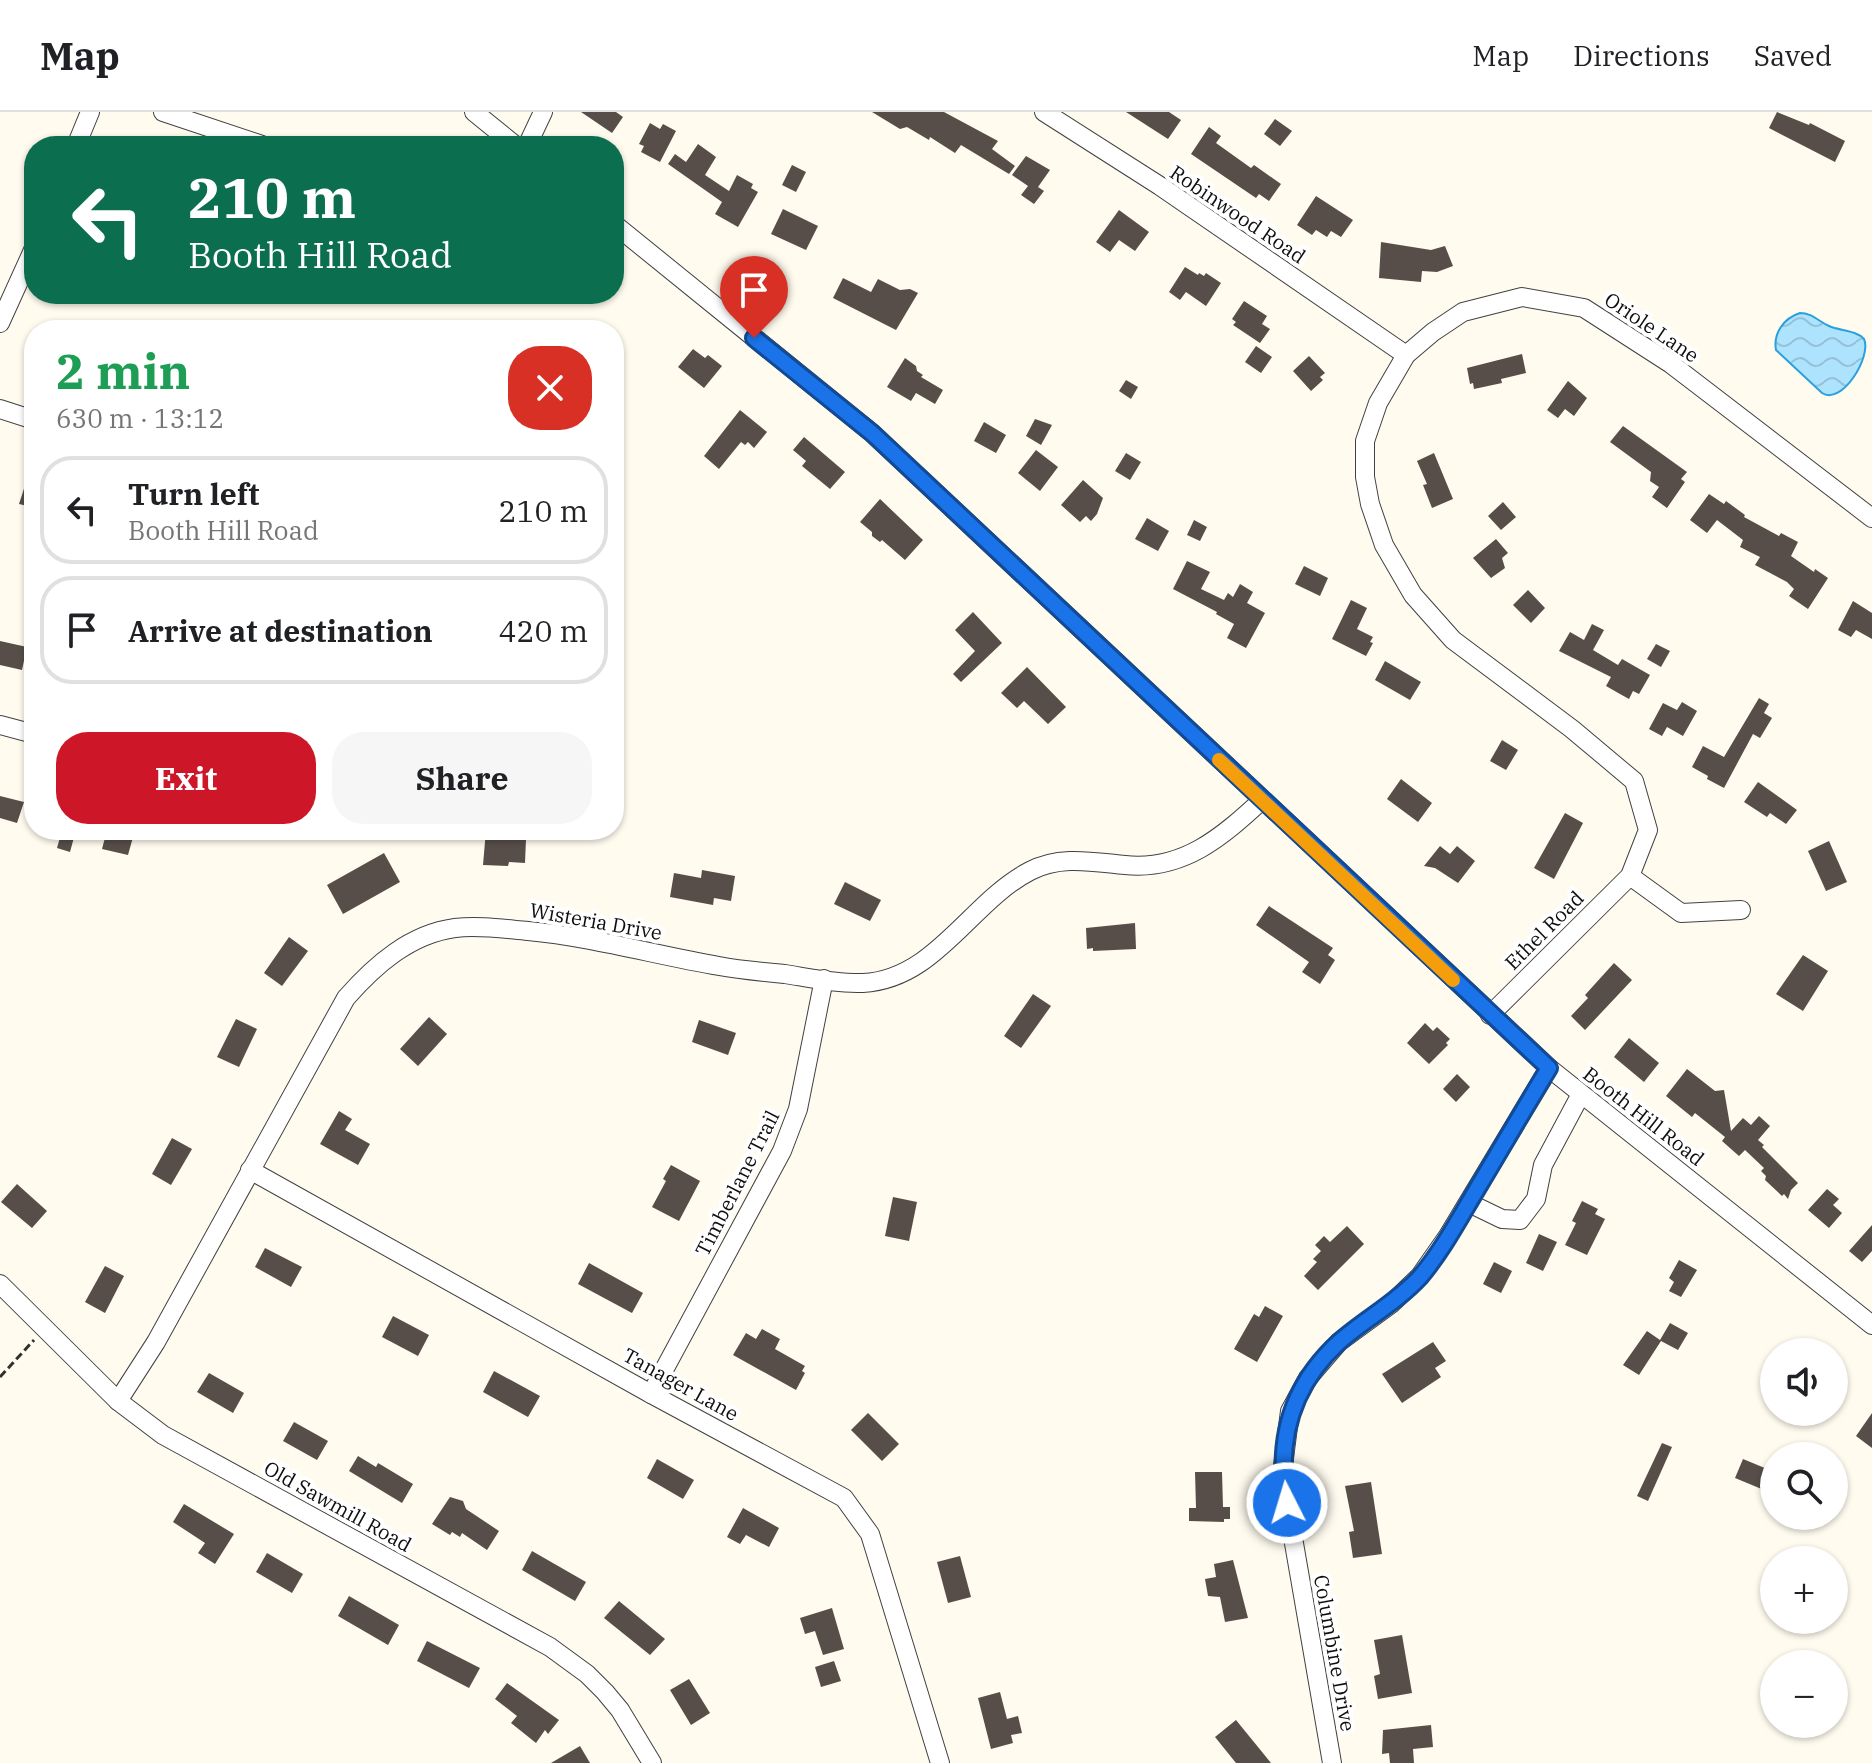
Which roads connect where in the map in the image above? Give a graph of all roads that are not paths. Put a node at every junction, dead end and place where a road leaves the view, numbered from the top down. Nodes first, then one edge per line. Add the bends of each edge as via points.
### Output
1 (90, 112) edge
2 (163, 112) edge
3 (474, 112) edge
4 (543, 112) edge
5 (1044, 112) edge
6 (80, 136) edge
7 (235, 136) edge
8 (504, 136) edge
9 (532, 136) edge
10 (624, 232) edge
11 (24, 270) edge
12 (0, 323) edge
13 (1406, 355) junction
14 (0, 409) edge
15 (24, 417) edge
16 (1872, 518) edge
17 (0, 725) edge
18 (24, 731) edge
19 (1262, 800) junction
20 (1630, 876) junction
21 (1741, 910) dead end
22 (824, 979) junction
23 (1490, 1015) junction
24 (1549, 1068) junction
25 (1581, 1094) junction
26 (250, 1170) junction
27 (1469, 1203) junction
28 (0, 1284) edge
29 (1872, 1325) edge
30 (651, 1394) junction
31 (118, 1401) junction
32 (652, 1763) edge
33 (940, 1763) edge
34 (1332, 1763) edge

1 - 6 street
2 - 7 street
3 - 8 street
4 - 9 street
5 - 13 street, Robinwood Road
10 - 19 street, Booth Hill Road via 872,433
11 - 12 street
13 - 16 street, Oriole Lane via 1463,312 1507,300 1522,297 1584,308 1671,364
13 - 20 street, Oriole Lane via 1378,403 1365,441 1365,477 1384,545 1413,595 1453,640 1634,781 1648,830
14 - 15 street
17 - 18 street
19 - 22 street, Wisteria Drive via 1228,832 1167,863 1058,861 1033,869 1001,889 920,965 888,980
19 - 23 street, Booth Hill Road
20 - 21 street via 1681,913
20 - 23 street, Ethel Road
22 - 26 street, Wisteria Drive via 719,966 559,934 455,928 423,937 395,951 346,998
22 - 30 street, Timberlane Trail via 798,1109 782,1151
23 - 24 street, Booth Hill Road
24 - 25 street, Booth Hill Road
24 - 27 street, Columbine Drive
25 - 27 street via 1543,1165 1536,1199 1520,1220 1502,1219
25 - 29 street, Booth Hill Road
26 - 30 street, Tanager Lane
26 - 31 street, Wisteria Drive
27 - 34 street, Columbine Drive via 1420,1276 1339,1342 1308,1378 1290,1411 1282,1474
28 - 31 street, Old Sawmill Road
30 - 33 street, Tanager Lane via 844,1498 870,1534
31 - 32 street, Old Sawmill Road via 163,1435 550,1647 605,1692

